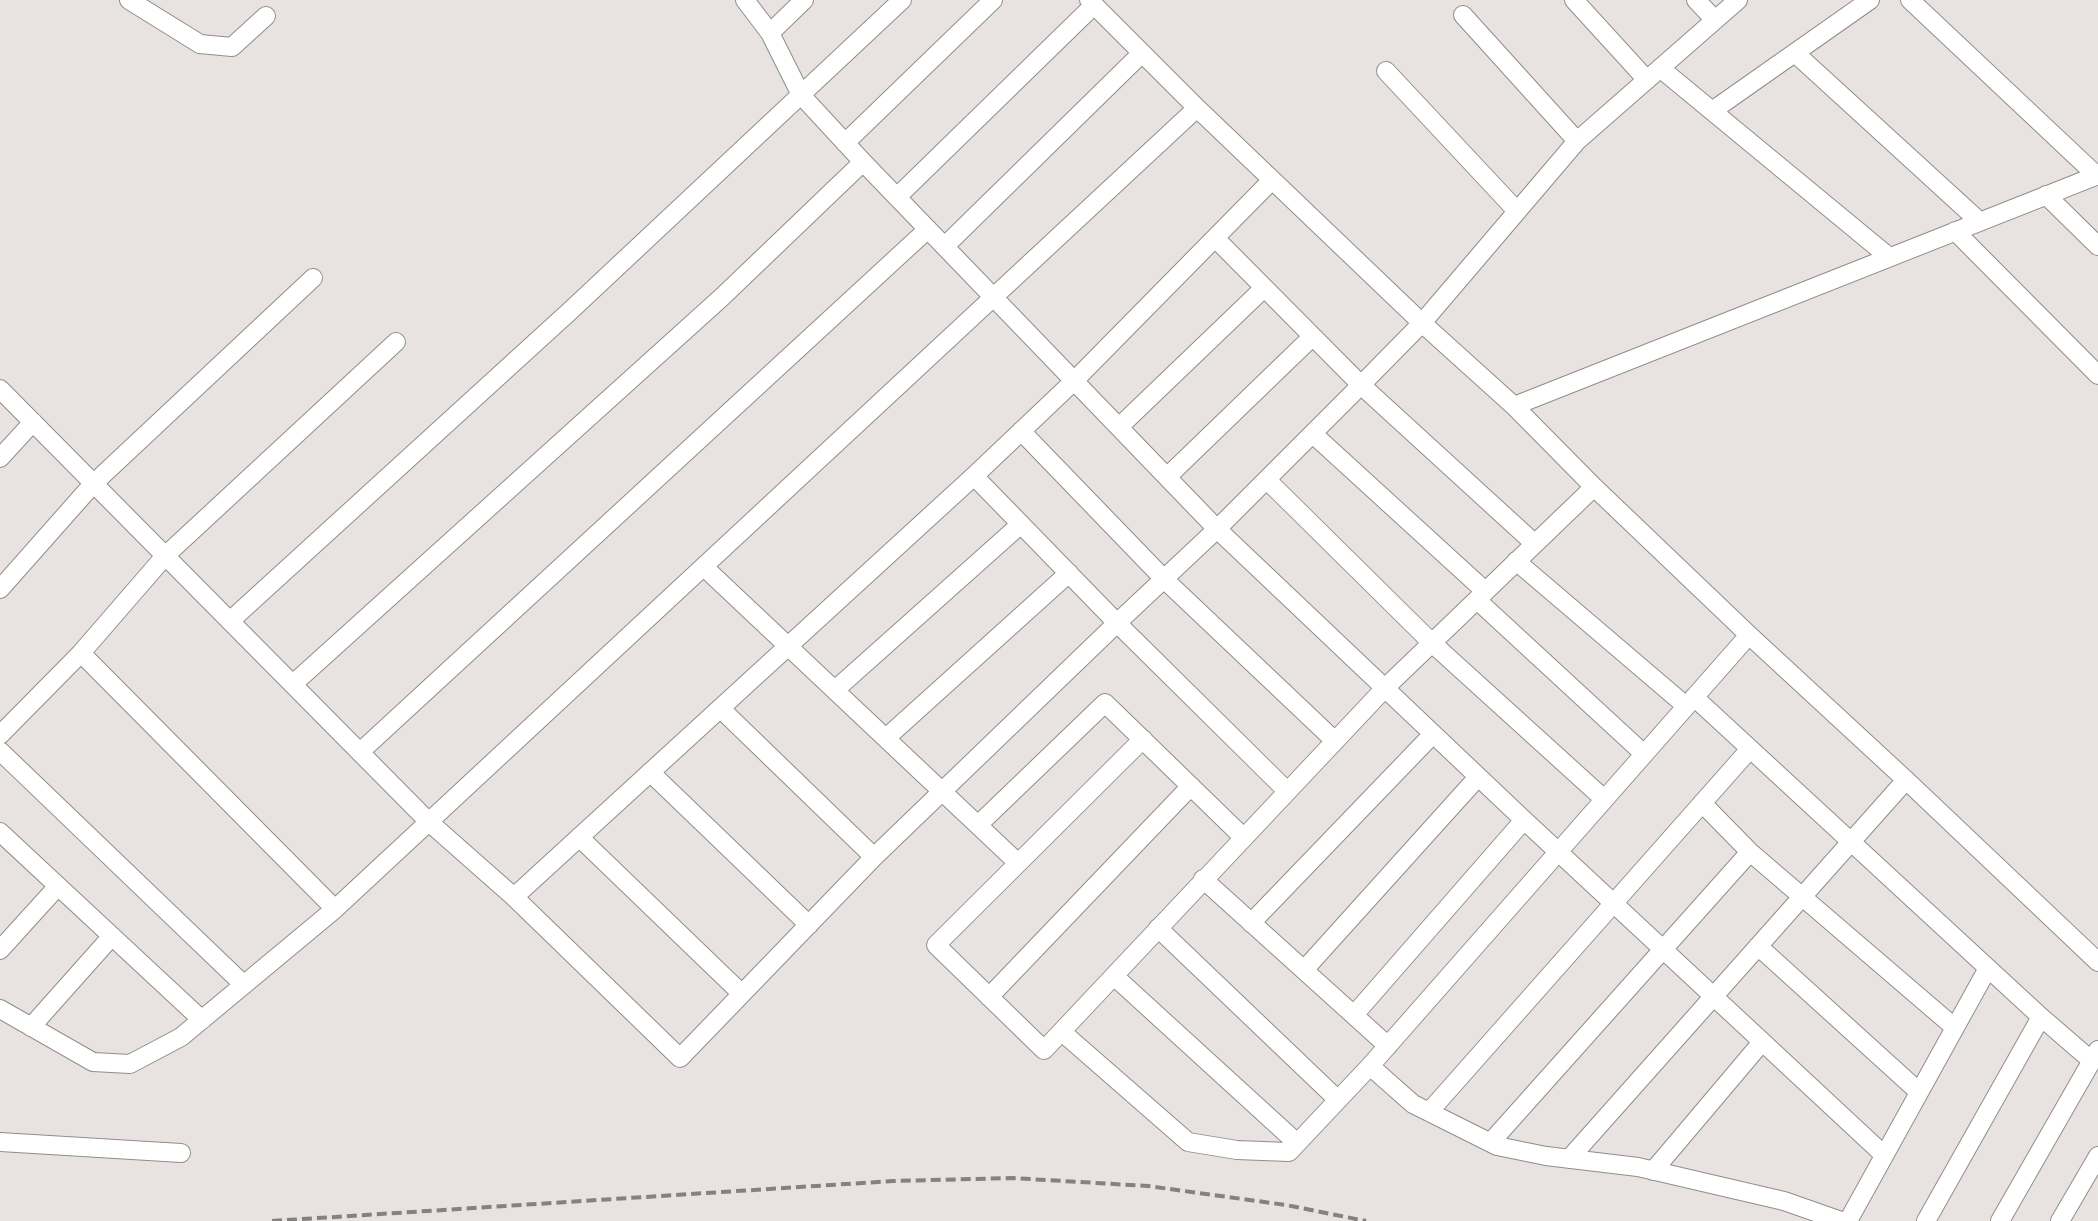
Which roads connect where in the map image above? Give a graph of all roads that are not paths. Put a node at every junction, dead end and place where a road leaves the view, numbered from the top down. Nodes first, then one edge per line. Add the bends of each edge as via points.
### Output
1 (129, 0) edge
2 (745, 0) edge
3 (804, 0) edge
4 (902, 0) edge
5 (993, 0) edge
6 (1574, 0) edge
7 (1696, 0) edge
8 (1738, 0) edge
9 (1870, 0) edge
10 (1910, 0) edge
11 (1091, 2) edge
12 (1462, 15) dead end
13 (266, 16) dead end
14 (1715, 20) junction
15 (770, 33) junction
16 (1142, 53) junction
17 (1795, 53) junction
18 (1660, 68) junction
19 (1386, 71) dead end
20 (1646, 80) junction
21 (801, 95) junction
22 (1197, 108) junction
23 (1712, 111) junction
24 (1577, 141) junction
25 (845, 143) junction
26 (863, 162) junction
27 (2097, 175) edge
28 (1272, 180) junction
29 (2046, 196) junction
30 (897, 197) junction
31 (1516, 210) junction
32 (1980, 222) junction
33 (928, 229) junction
34 (1955, 231) junction
35 (1215, 238) junction
36 (944, 246) junction
37 (2098, 246) edge
38 (1889, 257) junction
39 (313, 278) dead end
40 (1264, 288) junction
41 (993, 297) junction
42 (1422, 322) junction
43 (1312, 337) junction
44 (396, 342) dead end
45 (2098, 375) edge
46 (1074, 380) junction
47 (1361, 385) junction
48 (0, 389) edge
49 (1514, 406) junction
50 (33, 422) junction
51 (1119, 427) junction
52 (1021, 431) junction
53 (1313, 434) junction
54 (0, 458) edge
55 (974, 476) junction
56 (1167, 477) junction
57 (1268, 480) junction
58 (93, 484) junction
59 (1594, 487) junction
60 (1021, 524) junction
61 (1217, 529) junction
62 (1535, 544) junction
63 (165, 556) junction
64 (1516, 561) junction
65 (704, 566) junction
66 (1069, 573) junction
67 (1164, 579) junction
68 (0, 589) edge
69 (1481, 595) junction
70 (230, 621) junction
71 (1117, 623) junction
72 (1749, 635) junction
73 (1432, 643) junction
74 (788, 646) junction
75 (81, 653) junction
76 (293, 684) junction
77 (1385, 688) junction
78 (835, 690) junction
79 (1690, 701) junction
80 (720, 708) junction
81 (1433, 734) junction
82 (0, 735) edge
83 (886, 738) junction
84 (1143, 739) junction
85 (1335, 741) junction
86 (1750, 748) junction
87 (0, 751) edge
88 (360, 752) junction
89 (1644, 754) junction
90 (650, 772) junction
91 (1478, 777) junction
92 (1906, 780) junction
93 (1191, 786) junction
94 (941, 790) junction
95 (1287, 791) junction
96 (1604, 799) junction
97 (1702, 803) junction
98 (1524, 820) junction
99 (429, 822) junction
100 (978, 825) junction
101 (0, 832) edge
102 (580, 837) junction
103 (1243, 837) junction
104 (1851, 842) junction
105 (1558, 851) junction
106 (1750, 852) junction
107 (874, 856) junction
108 (1018, 863) junction
109 (1203, 879) junction
110 (58, 886) junction
111 (514, 897) junction
112 (1802, 897) junction
113 (1614, 902) junction
114 (335, 909) junction
115 (1251, 923) junction
116 (809, 925) junction
117 (1158, 928) junction
118 (112, 936) junction
119 (1758, 946) junction
120 (1662, 948) junction
121 (0, 950) edge
122 (2098, 962) edge
123 (1988, 968) junction
124 (1304, 970) junction
125 (1114, 976) junction
126 (244, 984) junction
127 (742, 994) junction
128 (1714, 996) junction
129 (989, 997) junction
130 (0, 1009) edge
131 (1354, 1015) junction
132 (2041, 1017) junction
133 (202, 1020) junction
134 (31, 1027) junction
135 (1954, 1027) junction
136 (1062, 1032) junction
137 (1762, 1042) junction
138 (1388, 1046) junction
139 (2095, 1056) edge
140 (1370, 1066) junction
141 (1919, 1092) junction
142 (1338, 1100) junction
143 (1429, 1112) junction
144 (0, 1142) edge
145 (1491, 1142) junction
146 (1297, 1143) junction
147 (181, 1152) dead end
148 (1884, 1155) junction
149 (2098, 1156) edge
150 (1569, 1158) junction
151 (1653, 1171) junction
152 (1841, 1221) edge
153 (1848, 1221) edge
154 (1926, 1221) edge
155 (2000, 1221) edge
156 (2060, 1221) edge

1 - 13 street via 200,44 232,47
2 - 15 street
3 - 15 street
4 - 21 street
5 - 25 street
6 - 20 street
7 - 14 street
8 - 14 street
9 - 17 street
10 - 27 street
11 - 16 street
11 - 30 street
12 - 24 street
14 - 18 street
15 - 21 street
16 - 22 street
16 - 36 street
17 - 23 street
17 - 32 street
18 - 20 street
18 - 23 street
19 - 31 street
20 - 24 street
21 - 25 street
21 - 70 street
22 - 28 street
22 - 41 street
23 - 38 street
24 - 31 street
25 - 26 street
26 - 30 street
26 - 76 street via 722,297
27 - 29 street
28 - 35 street
28 - 42 street
29 - 32 street
29 - 37 street
30 - 33 street
31 - 42 street
32 - 34 street
33 - 36 street
33 - 88 street
34 - 38 street
34 - 45 street
35 - 40 street
35 - 46 street
36 - 41 street
38 - 49 street
39 - 58 street
40 - 43 street
40 - 51 street
41 - 46 street
41 - 65 street
42 - 47 street
42 - 49 street
43 - 47 street
43 - 56 street
44 - 63 street
46 - 51 street
46 - 52 street
47 - 53 street
47 - 62 street
48 - 50 street
49 - 59 street
50 - 54 street
50 - 58 street
51 - 56 street
52 - 55 street
52 - 67 street
53 - 57 street
53 - 69 street
55 - 60 street
55 - 74 street
56 - 61 street
57 - 61 street
57 - 73 street
58 - 63 street
58 - 68 street
59 - 62 street
59 - 72 street
60 - 66 street
60 - 78 street
61 - 67 street
61 - 77 street
62 - 64 street
63 - 70 street
63 - 75 street
64 - 69 street
64 - 79 street
65 - 74 street
65 - 99 street
66 - 71 street
66 - 83 street
67 - 71 street
67 - 85 street
69 - 73 street
69 - 89 street
70 - 76 street
71 - 94 street
71 - 95 street
72 - 79 street
72 - 92 street
73 - 77 street
73 - 96 street
74 - 78 street
74 - 80 street
75 - 82 street
75 - 114 street
76 - 88 street
77 - 81 street
77 - 85 street
78 - 83 street
79 - 86 street
79 - 89 street
80 - 90 street
80 - 107 street
81 - 91 street
81 - 115 street
83 - 94 street
84 - 93 street
84 - 100 street via 1105,703
84 - 108 street
85 - 95 street
86 - 97 street
86 - 104 street
87 - 126 street
88 - 99 street
89 - 96 street
90 - 102 street
90 - 116 street
91 - 98 street
91 - 124 street
92 - 104 street
92 - 122 street
93 - 103 street
93 - 129 street
94 - 100 street
94 - 107 street
95 - 103 street
96 - 105 street
97 - 106 street
97 - 113 street
98 - 105 street
98 - 131 street
99 - 111 street
99 - 114 street
100 - 108 street
101 - 110 street
102 - 111 street
102 - 127 street
103 - 109 street
104 - 112 street
104 - 123 street
105 - 113 street
105 - 138 street
106 - 112 street
106 - 120 street
107 - 116 street
108 - 129 street via 936,945
109 - 115 street
109 - 117 street
110 - 118 street
110 - 121 street
111 - 127 street via 680,1058
112 - 119 street
112 - 135 street
113 - 120 street
113 - 143 street
114 - 126 street
115 - 124 street
116 - 127 street
117 - 125 street
117 - 142 street
118 - 133 street
118 - 134 street
119 - 128 street
119 - 141 street
120 - 128 street
120 - 145 street
123 - 132 street
123 - 135 street
124 - 131 street
125 - 136 street
125 - 146 street
126 - 133 street
128 - 137 street
128 - 150 street
129 - 136 street via 1044,1050
130 - 134 street
131 - 138 street
132 - 139 street
132 - 154 street
133 - 134 street via 181,1037 130,1064 93,1062
135 - 141 street
136 - 146 street via 1188,1142 1237,1150 1289,1152
137 - 148 street
137 - 151 street
138 - 140 street
139 - 155 street
140 - 142 street
140 - 143 street via 1413,1104
141 - 148 street
142 - 146 street
143 - 145 street
144 - 147 street
145 - 150 street via 1497,1146
148 - 153 street
149 - 156 street
150 - 151 street
151 - 152 street via 1784,1201

